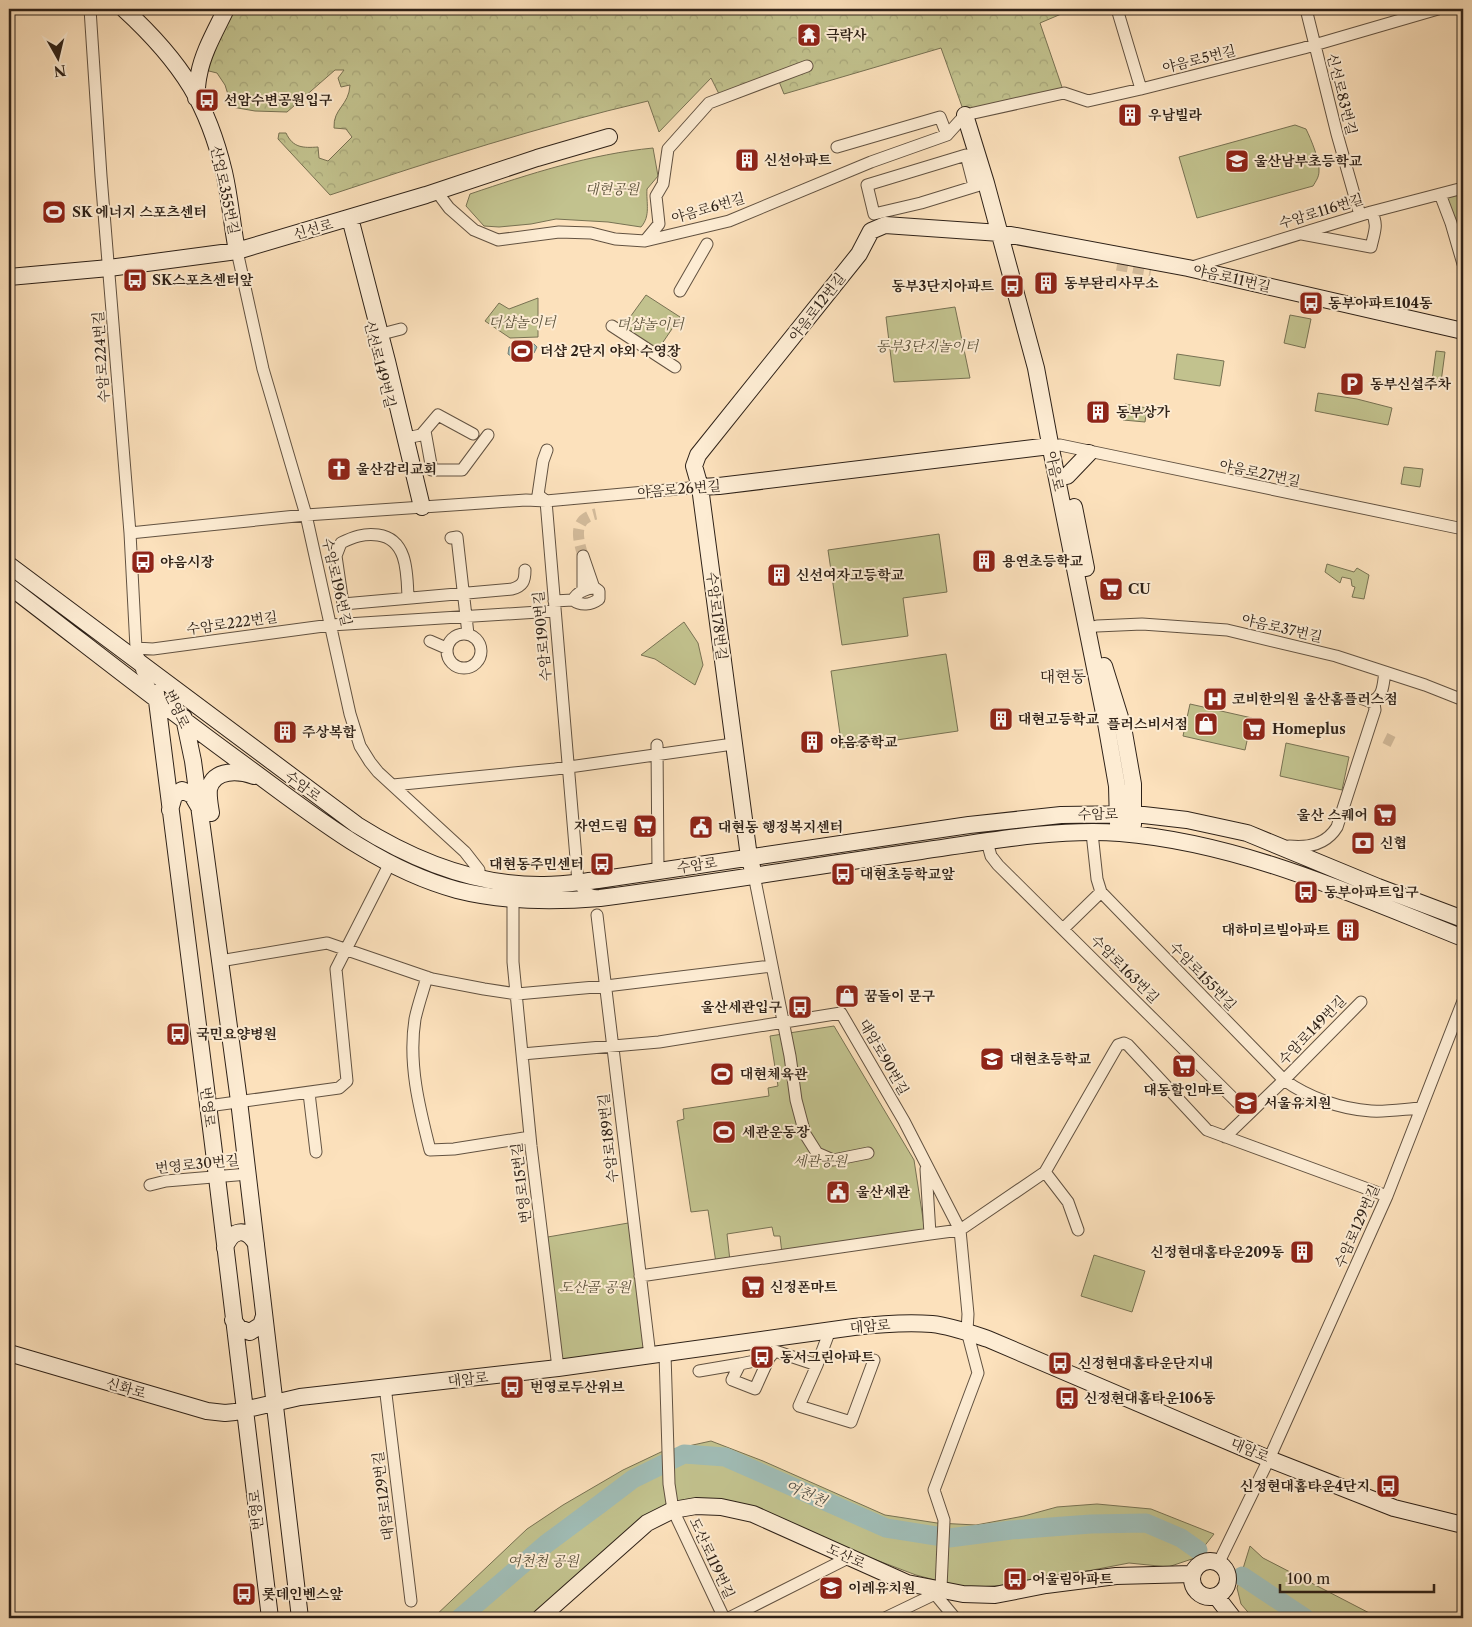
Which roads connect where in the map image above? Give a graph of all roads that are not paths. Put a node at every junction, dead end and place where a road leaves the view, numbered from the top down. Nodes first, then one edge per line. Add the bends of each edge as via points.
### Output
1 (90, 9) edge
2 (124, 9) edge
3 (226, 9) edge
4 (1117, 9) edge
5 (1306, 9) edge
6 (1438, 9) edge
7 (1315, 45) junction
8 (807, 66) dead end
9 (1141, 89) junction
10 (196, 98) junction
11 (965, 115) junction
12 (947, 135) junction
13 (609, 138) dead end
14 (836, 147) dead end
15 (980, 185) junction
16 (1463, 188) edge
17 (437, 192) junction
18 (1440, 194) junction
19 (1365, 213) junction
20 (348, 219) junction
21 (1321, 232) junction
22 (1004, 234) junction
23 (645, 241) junction
24 (707, 244) dead end
25 (236, 251) junction
26 (1232, 254) junction
27 (1463, 264) edge
28 (1230, 266) dead end
29 (109, 268) junction
30 (1188, 268) junction
31 (9, 277) edge
32 (680, 291) dead end
33 (612, 326) dead end
34 (401, 330) dead end
35 (1463, 331) edge
36 (377, 336) junction
37 (674, 367) dead end
38 (425, 431) junction
39 (473, 434) dead end
40 (488, 435) dead end
41 (406, 438) junction
42 (1055, 446) junction
43 (547, 450) dead end
44 (1090, 453) junction
45 (1066, 476) junction
46 (700, 487) junction
47 (546, 501) junction
48 (418, 508) junction
49 (306, 515) junction
50 (1463, 529) edge
51 (130, 534) junction
52 (451, 538) dead end
53 (9, 565) edge
54 (525, 570) dead end
55 (9, 586) edge
56 (462, 593) junction
57 (408, 598) junction
58 (573, 600) junction
59 (554, 606) junction
60 (464, 616) junction
61 (331, 625) junction
62 (1092, 627) junction
63 (468, 634) junction
64 (430, 641) dead end
65 (446, 648) junction
66 (137, 655) junction
67 (1385, 672) junction
68 (162, 680) junction
69 (155, 698) junction
70 (1463, 700) edge
71 (185, 721) junction
72 (733, 744) junction
73 (657, 750) junction
74 (570, 768) junction
75 (263, 779) junction
76 (393, 785) junction
77 (199, 806) junction
78 (170, 810) junction
79 (1126, 814) junction
80 (1092, 833) junction
81 (1125, 834) junction
82 (987, 842) junction
83 (1269, 842) junction
84 (749, 857) junction
85 (390, 863) junction
86 (658, 870) junction
87 (754, 875) junction
88 (479, 878) junction
89 (578, 882) junction
90 (210, 888) junction
91 (1100, 892) junction
92 (600, 898) junction
93 (513, 900) junction
94 (597, 915) dead end
95 (1463, 919) edge
96 (1063, 929) junction
97 (1463, 938) edge
98 (345, 950) junction
99 (220, 960) junction
100 (772, 966) junction
101 (427, 977) junction
102 (606, 986) junction
103 (517, 994) junction
104 (1463, 1001) edge
105 (1361, 1002) dead end
106 (783, 1023) junction
107 (613, 1046) junction
108 (522, 1054) junction
109 (1284, 1080) junction
110 (309, 1094) junction
111 (239, 1101) junction
112 (208, 1106) junction
113 (1421, 1108) junction
114 (1250, 1114) junction
115 (1225, 1136) junction
116 (530, 1137) junction
117 (316, 1152) dead end
118 (868, 1153) dead end
119 (925, 1164) junction
120 (1045, 1172) junction
121 (248, 1174) junction
122 (216, 1177) junction
123 (150, 1185) dead end
124 (1387, 1196) junction
125 (960, 1230) junction
126 (1078, 1230) dead end
127 (930, 1234) junction
128 (256, 1244) junction
129 (225, 1248) junction
130 (640, 1276) junction
131 (264, 1316) junction
132 (233, 1320) junction
133 (830, 1330) junction
134 (967, 1332) junction
135 (9, 1352) edge
136 (657, 1355) junction
137 (768, 1358) junction
138 (874, 1360) dead end
139 (740, 1364) junction
140 (817, 1365) junction
141 (558, 1368) junction
142 (699, 1371) dead end
143 (385, 1386) junction
144 (275, 1402) junction
145 (244, 1410) junction
146 (668, 1439) joint
147 (1269, 1459) junction
148 (673, 1510) junction
149 (1463, 1525) edge
150 (850, 1557) junction
151 (1222, 1557) junction
152 (1192, 1574) junction
153 (938, 1591) junction
154 (1216, 1596) junction
155 (410, 1602) dead end
156 (270, 1618) edge
157 (300, 1618) edge
158 (540, 1618) edge
159 (724, 1618) edge
160 (729, 1618) edge
161 (884, 1618) edge
162 (955, 1618) edge
163 (1233, 1618) edge

1 - 29 street, 수암로224번길
2 - 10 main road, 산업로355번길 via 166,53
3 - 10 main road via 202,64
4 - 9 street
5 - 7 street, 신선로83번길
6 - 7 street, 야음로5번길
7 - 9 street, 야음로5번길
7 - 19 street, 신선로83번길 via 1337,134
8 - 23 street via 709,103 668,149 663,184 656,196 659,224
9 - 11 street, 야음로5번길 via 1088,101 1064,93
10 - 25 main road, 산업로355번길 via 215,141 224,173
11 - 12 street, 야음로6번길
11 - 15 main road, 야음로
12 - 14 street via 940,117
12 - 23 street, 야음로6번길 via 729,221
13 - 17 main road, 신선로
15 - 15 street via 874,214 867,185 966,155
15 - 22 main road, 야음로
16 - 18 street, 수암로116번길
17 - 20 main road, 신선로
17 - 23 street, 야음로6번길 via 449,208 474,230 498,240 560,232
18 - 19 street, 수암로116번길
18 - 27 street
19 - 21 street, 수암로116번길
19 - 21 street, 신선로83번길 via 1376,219 1370,247
20 - 25 main road, 신선로
20 - 36 main road, 신선로149번길
21 - 26 street, 수암로116번길 via 1300,233
22 - 30 main road, 야음로11번길
22 - 42 main road, 야음로
22 - 42 main road, 야음로 via 1045,368
22 - 46 main road, 야음로12번길 via 885,225 871,231 859,254 698,455 694,466
24 - 32 street
25 - 29 main road, 신선로
25 - 49 street, 수암로196번길 via 263,369
26 - 28 street
26 - 30 street, 수암로116번길
29 - 31 main road, 신선로
29 - 51 street, 수암로224번길
30 - 35 main road, 야음로11번길
33 - 37 street
34 - 36 street
36 - 41 main road
36 - 48 main road, 신선로149번길
38 - 39 street via 438,415
38 - 40 street via 432,470 462,470
38 - 41 street
41 - 48 main road
42 - 44 street, 야음로27번길
42 - 45 main road, 야음로
42 - 46 main road, 야음로26번길
42 - 62 main road, 야음로
43 - 47 street, 수암로190번길 via 538,495
44 - 45 main road, 야음로
44 - 50 street, 야음로27번길
45 - 62 main road, 야음로 via 1081,539
46 - 47 street, 야음로26번길
46 - 72 main road, 수암로178번길
47 - 48 street, 야음로26번길
47 - 59 street, 수암로190번길
48 - 49 street, 야음로26번길
49 - 51 street, 야음로26번길
49 - 61 street, 수암로196번길
51 - 66 street, 수암로224번길
52 - 56 street via 457,537
53 - 66 main road, 수암로
54 - 56 street via 524,583 512,590
55 - 69 main road, 수암로
56 - 57 street
56 - 60 street
57 - 57 street via 343,604 336,556 341,543 356,536 373,534 395,542 405,565
58 - 58 street, 수암로222번길 via 585,604 595,602 600,594 598,589 589,589
58 - 59 street, 수암로222번길
59 - 60 street, 수암로222번길
59 - 74 street, 수암로190번길
60 - 61 street, 수암로222번길
60 - 63 street
61 - 66 street, 수암로222번길 via 153,649
61 - 76 street, 수암로196번길 via 360,746 378,772
62 - 67 street, 야음로37번길 via 1142,624 1227,630 1336,656
62 - 79 main road, 야음로 via 1123,727 1133,784
63 - 65 street via 456,635
63 - 65 street via 480,646 480,657 473,666 462,669 452,664
64 - 65 street
66 - 68 main road, 수암로
66 - 69 street, 수암로224번길
67 - 70 street, 야음로37번길
67 - 83 street via 1380,695 1376,700 1367,700 1375,704 1375,710 1333,834 1311,846
68 - 69 main road, 번영로
68 - 71 main road, 번영로
68 - 88 main road, 수암로 via 370,834 432,865
69 - 71 main road, 수암로
69 - 78 main road, 번영로
71 - 75 main road, 수암로
71 - 77 main road, 번영로
72 - 73 street
72 - 84 main road, 수암로178번길
73 - 74 street
73 - 86 street
74 - 76 street
74 - 89 street, 수암로190번길
75 - 85 main road, 수암로 via 322,823
75 - 90 main road via 233,772 216,778 210,786
76 - 88 street, 수암로196번길 via 465,852 479,870
77 - 78 main road via 192,795 182,790 174,796
77 - 90 main road, 번영로
78 - 112 main road, 번영로
79 - 81 main road, 야음로
79 - 83 main road, 수암로 via 1224,827
79 - 84 main road, 수암로 via 1061,815 969,824
80 - 81 main road, 수암로
80 - 82 main road, 수암로
80 - 91 street
81 - 97 main road, 수암로 via 1213,847 1271,864
82 - 87 main road, 수암로
82 - 96 street, 수암로163번길 via 990,856
83 - 95 main road, 수암로
84 - 86 main road, 수암로
84 - 87 main road, 수암로178번길
85 - 93 main road, 수암로 via 456,889
85 - 98 street
86 - 89 main road, 수암로
87 - 92 main road, 수암로
87 - 100 street
88 - 89 main road, 수암로 via 521,885
89 - 92 street via 586,892
90 - 99 main road, 번영로
91 - 96 street
91 - 109 street, 수암로155번길
92 - 93 main road, 수암로
93 - 103 street, 번영로15번길 via 513,962
94 - 102 street, 수암로189번길
96 - 114 street, 수암로163번길
98 - 99 street via 327,944
98 - 101 street
98 - 110 street via 336,969 347,1081 339,1088
99 - 111 main road, 번영로
100 - 102 street
100 - 106 street
101 - 103 street
101 - 116 street via 415,1018 413,1055 416,1088 430,1150
102 - 103 street
102 - 107 street, 수암로189번길
103 - 108 street, 번영로15번길
104 - 113 street, 수암로129번길
105 - 109 street, 수암로149번길
106 - 107 street, 대암로90번길
106 - 118 street via 796,1100 805,1134 817,1153 833,1160
106 - 119 street, 대암로90번길 via 841,1013 904,1121
107 - 108 street, 대암로90번길
107 - 130 street, 수암로189번길
108 - 116 street, 번영로15번길
109 - 113 street, 수암로155번길 via 1306,1094 1350,1108 1371,1111
109 - 114 street
110 - 111 street
110 - 117 street
111 - 112 street
111 - 121 main road, 번영로
112 - 122 main road, 번영로
113 - 124 street, 수암로129번길
114 - 115 street
115 - 120 street via 1207,1130 1124,1043 1115,1050
115 - 124 street
116 - 141 street, 번영로15번길
119 - 125 street, 대암로90번길
119 - 127 street
120 - 125 street
120 - 126 street via 1068,1202
121 - 122 street, 번영로30번길
121 - 128 main road, 번영로
122 - 123 street, 번영로30번길
122 - 129 main road, 번영로
124 - 147 street, 수암로129번길
125 - 127 street
125 - 134 street, 대암로90번길
127 - 130 street
128 - 129 main road via 250,1236 238,1233 229,1238
128 - 131 main road, 번영로
129 - 132 main road, 번영로
130 - 136 street, 수암로189번길
131 - 132 main road via 260,1325 250,1332 239,1328
131 - 144 main road, 번영로
132 - 145 main road, 번영로
133 - 134 main road, 대암로 via 932,1324
133 - 136 main road, 대암로
133 - 140 street
134 - 147 main road, 대암로
134 - 153 street, 대암로90번길 via 978,1373 934,1490 944,1520
135 - 145 main road, 신화로 via 207,1411
136 - 141 main road, 대암로
136 - 146 street, 수암로189번길
137 - 139 street
137 - 139 street via 755,1389 732,1380
137 - 140 street via 775,1350
138 - 140 street via 850,1422 799,1406
139 - 142 street
141 - 143 main road, 대암로
143 - 144 main road, 대암로
143 - 155 street, 대암로129번길
144 - 145 main road, 대암로
144 - 157 main road, 번영로
145 - 156 main road, 번영로
146 - 148 street, 도산로119번길
147 - 149 main road, 대암로 via 1394,1508
147 - 151 street, 수암로129번길
148 - 150 main road, 도산로 via 696,1506 721,1507 753,1514
148 - 158 main road, 도산로 via 640,1528
148 - 159 street, 도산로119번길
150 - 153 main road, 도산로 via 907,1583
150 - 160 street
151 - 152 main road via 1201,1564
151 - 154 main road via 1227,1583
152 - 153 main road, 도산로 via 1116,1576 995,1595
152 - 154 main road via 1195,1590 1203,1596
153 - 161 street
153 - 162 street
154 - 163 main road

